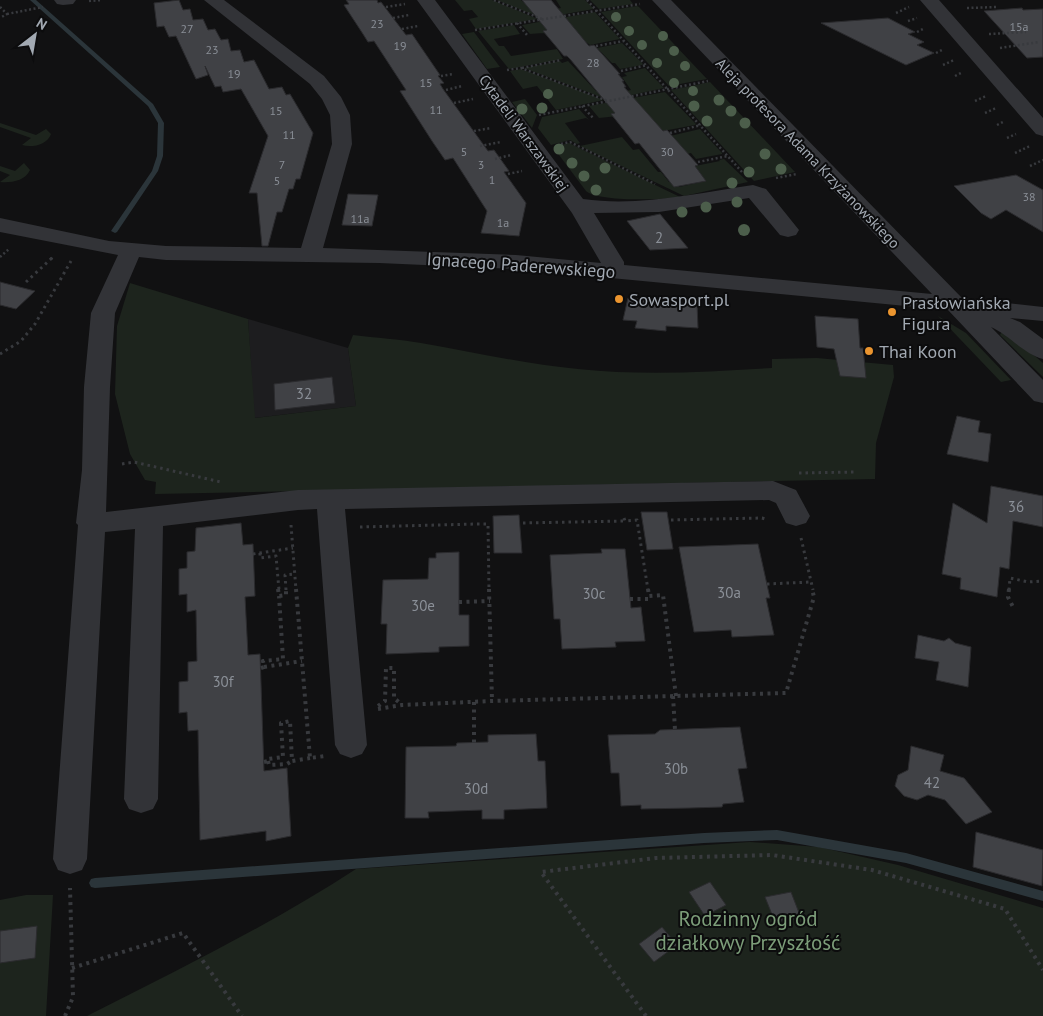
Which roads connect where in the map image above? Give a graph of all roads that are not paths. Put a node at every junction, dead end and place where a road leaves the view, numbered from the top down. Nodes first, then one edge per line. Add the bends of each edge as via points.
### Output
1 (213, 0) edge
2 (426, 0) edge
3 (661, 0) edge
4 (930, 0) edge
5 (1043, 130) edge
6 (575, 204) junction
7 (0, 225) edge
8 (788, 230) dead end
9 (131, 251) junction
10 (310, 256) junction
11 (612, 270) junction
12 (957, 305) junction
13 (1043, 314) edge
14 (1043, 351) edge
15 (1043, 395) edge
16 (330, 500) junction
17 (796, 516) road end
18 (149, 518) junction
19 (90, 523) junction
20 (351, 745) dead end
21 (141, 799) dead end
22 (70, 859) road end

1 - 10 street via 317,80 340,115 342,144
2 - 6 street, Cytadeli Warszawskiej
3 - 12 street, Aleja profesora Adama Krzyżanowskiego
4 - 5 street
6 - 8 street via 659,206 752,191
6 - 11 street, Cytadeli Warszawskiej via 613,262
7 - 9 street, Ignacego Paderewskiego
9 - 10 street, Ignacego Paderewskiego
9 - 19 street via 103,313
10 - 11 street, Ignacego Paderewskiego via 462,258
11 - 12 street, Ignacego Paderewskiego
12 - 13 street, Ignacego Paderewskiego
12 - 14 street, Aleja profesora Adama Krzyżanowskiego via 1012,327
12 - 15 street, Aleja profesora Adama Krzyżanowskiego
16 - 17 street via 772,490 786,497
16 - 18 street via 298,500
16 - 20 street
18 - 19 street
18 - 21 street
19 - 22 street

